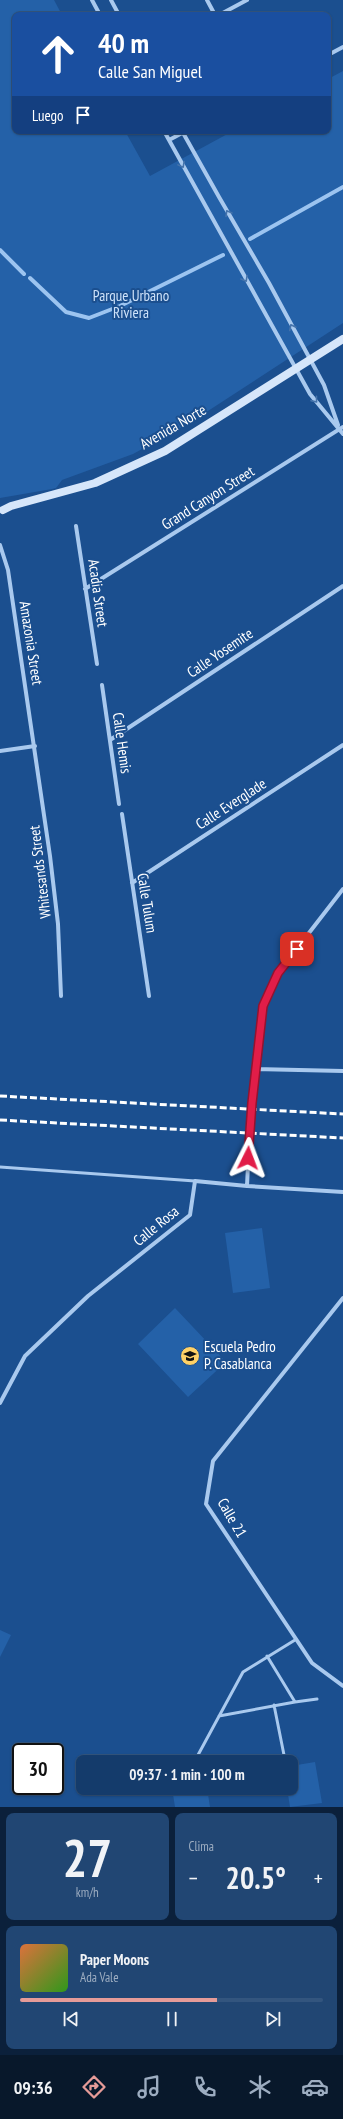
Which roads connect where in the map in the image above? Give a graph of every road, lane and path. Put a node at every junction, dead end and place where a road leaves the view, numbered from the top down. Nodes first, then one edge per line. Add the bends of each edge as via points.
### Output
1 (92, 0) edge
2 (111, 0) edge
3 (207, 0) edge
4 (247, 0) edge
5 (98, 12) edge
6 (117, 12) edge
7 (214, 12) edge
8 (225, 12) edge
9 (343, 47) edge
10 (331, 53) edge
11 (166, 134) edge
12 (179, 134) edge
13 (186, 134) edge
14 (169, 140) junction
15 (343, 340) edge
16 (310, 361) junction
17 (295, 368) junction
18 (341, 428) edge
19 (343, 434) edge
20 (1, 510) edge
21 (76, 526) dead end
22 (0, 545) edge
23 (343, 586) edge
24 (86, 589) junction
25 (97, 664) dead end
26 (102, 685) dead end
27 (110, 740) junction
28 (343, 745) edge
29 (34, 746) junction
30 (0, 751) edge
31 (119, 804) dead end
32 (122, 814) dead end
33 (132, 883) junction
34 (343, 889) edge
35 (61, 996) dead end
36 (150, 996) dead end
37 (255, 1069) junction
38 (343, 1071) edge
39 (0, 1167) edge
40 (195, 1181) junction
41 (247, 1186) junction
42 (343, 1192) edge
43 (343, 1298) edge
44 (0, 1403) edge
45 (295, 1640) junction
46 (268, 1656) junction
47 (343, 1686) edge
48 (317, 1698) dead end
49 (294, 1702) junction
50 (274, 1705) junction
51 (219, 1716) junction
52 (198, 1755) dead end
53 (284, 1755) dead end

1 - 5 street
2 - 6 street
3 - 7 street
4 - 8 street
9 - 10 street
11 - 14 street
12 - 14 street
16 -> 13 street via 269,282 219,198
14 -> 17 street
15 - 16 street, Avenida Norte
16 - 17 street, Avenida Norte
16 - 18 street via 324,385
17 -> 18 street via 310,394
17 - 20 street, Avenida Norte via 165,451 95,483
18 - 19 street
18 - 24 street, Grand Canyon Street
21 - 24 street, Acadia Street
22 - 29 street, Amazonia Street via 8,570
23 - 27 street, Calle Yosemite
24 - 25 street, Acadia Street
26 - 27 street, Calle Hemis
27 - 31 street, Calle Hemis
28 - 33 street, Calle Everglade
29 - 30 street
29 - 35 street, Whitesands Street via 54,886
32 - 33 street, Calle Tulum
33 - 36 street, Calle Tulum
34 - 37 street via 278,973 263,1006
37 - 38 street
37 - 41 street, bridge
39 - 40 lane
40 - 41 street
40 - 44 street, Calle Rosa via 190,1215 88,1296 25,1356
41 - 42 street
43 - 45 street, Calle 21 via 213,1461 206,1504
45 - 46 lane
45 - 47 street, Calle 21 via 312,1663
46 - 49 lane
46 - 51 lane via 244,1672
48 - 49 lane
49 - 50 lane
50 - 51 lane
50 - 53 lane
51 - 52 lane

